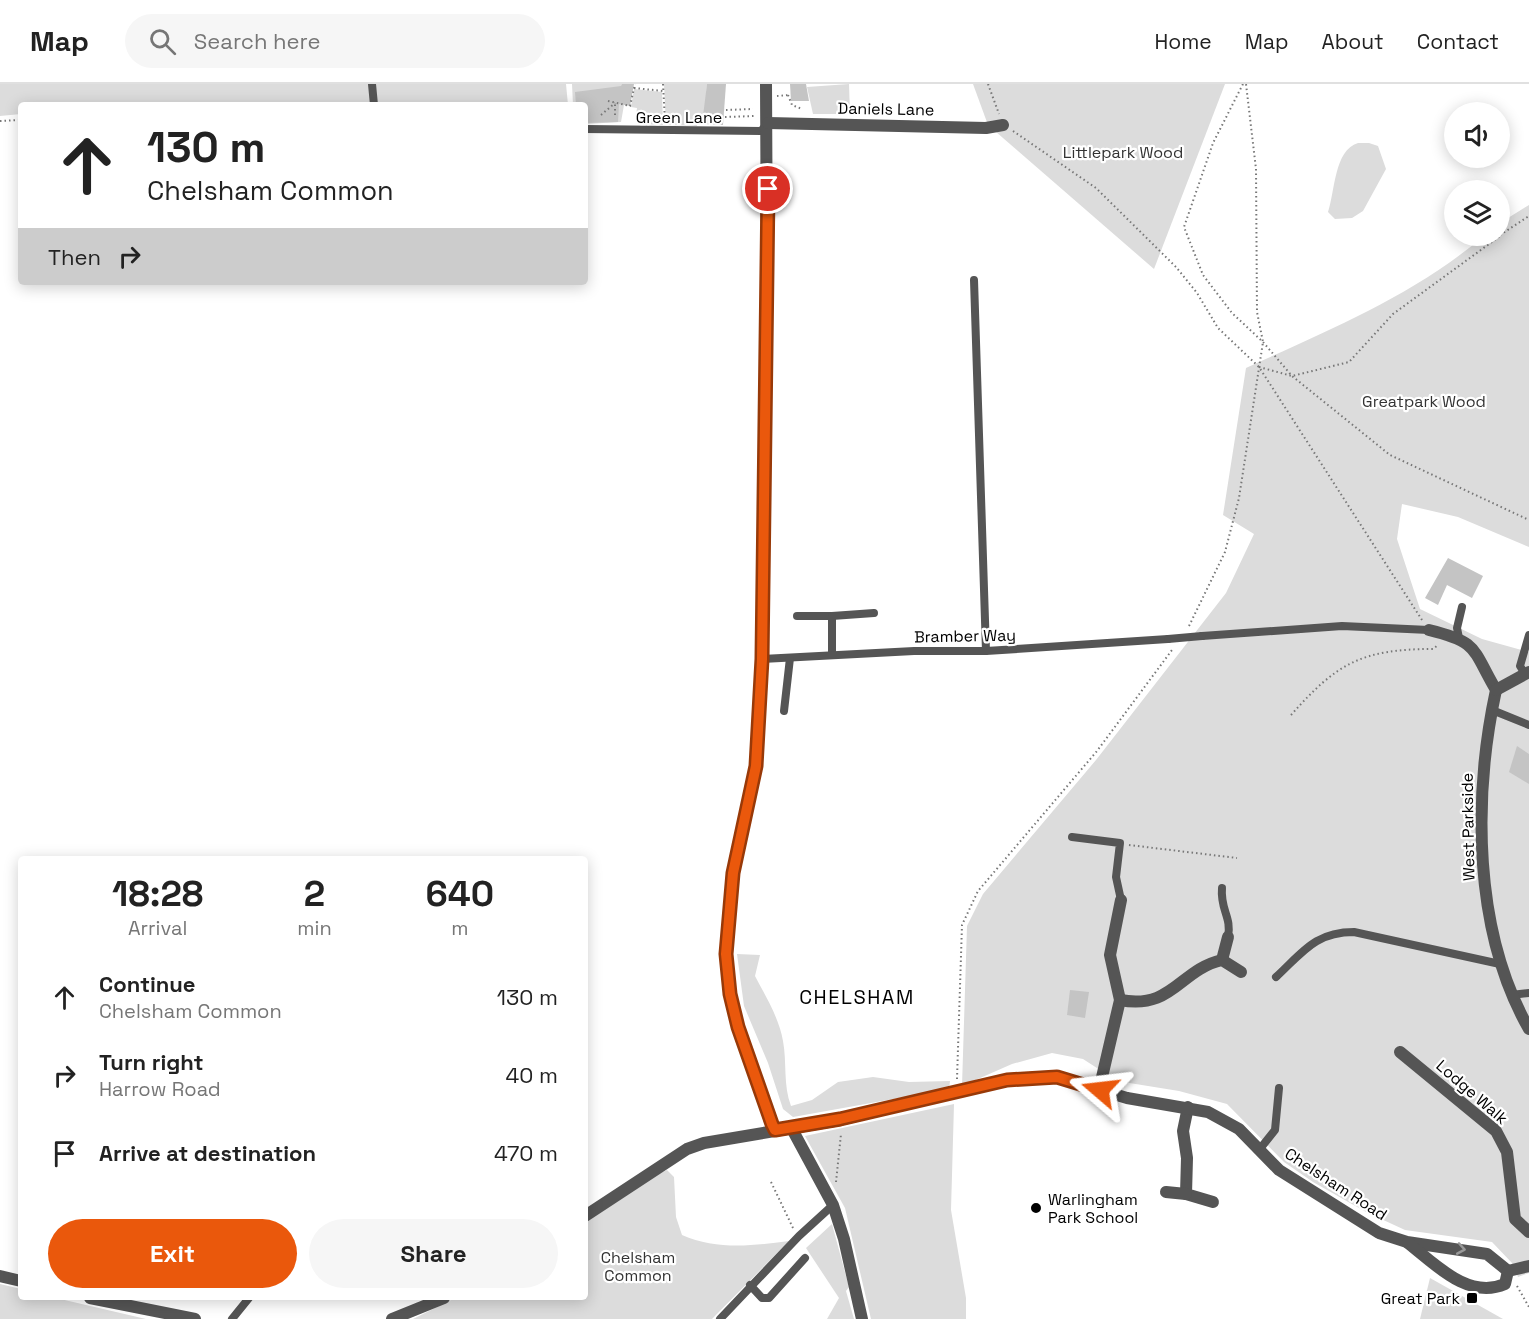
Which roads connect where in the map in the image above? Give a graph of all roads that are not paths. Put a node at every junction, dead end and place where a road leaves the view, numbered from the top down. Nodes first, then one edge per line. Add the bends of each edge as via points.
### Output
1 (372, 84) edge
2 (766, 84) edge
3 (374, 102) edge
4 (764, 119) junction
5 (1003, 125) road end
6 (588, 129) edge
7 (974, 280) dead end
8 (1462, 607) dead end
9 (874, 613) dead end
10 (797, 616) dead end
11 (832, 616) junction
12 (1435, 632) joint
13 (1529, 635) edge
14 (1459, 638) junction
15 (986, 651) junction
16 (832, 655) junction
17 (790, 658) junction
18 (762, 659) junction
19 (1527, 673) edge
20 (1496, 690) junction
21 (1492, 710) junction
22 (784, 711) dead end
23 (1529, 725) edge
24 (1072, 837) dead end
25 (1222, 888) dead end
26 (1121, 900) joint
27 (1228, 937) joint
28 (1222, 960) junction
29 (1500, 964) junction
30 (1241, 972) dead end
31 (1276, 977) dead end
32 (1529, 993) edge
33 (1511, 995) junction
34 (1120, 1000) junction
35 (1529, 1029) edge
36 (1400, 1052) dead end
37 (1280, 1088) dead end
38 (1100, 1090) junction
39 (1188, 1107) junction
40 (792, 1129) junction
41 (775, 1130) junction
42 (1259, 1150) junction
43 (1166, 1192) dead end
44 (1186, 1194) junction
45 (1213, 1202) dead end
46 (833, 1204) junction
47 (588, 1214) edge
48 (1529, 1232) edge
49 (1407, 1242) junction
50 (805, 1258) dead end
51 (1529, 1266) edge
52 (1508, 1271) junction
53 (0, 1276) edge
54 (18, 1280) edge
55 (750, 1285) junction
56 (99, 1300) edge
57 (247, 1300) edge
58 (435, 1300) edge
59 (180, 1318) edge
60 (195, 1319) edge
61 (232, 1319) edge
62 (392, 1319) edge
63 (720, 1319) edge
64 (862, 1319) edge

1 - 3 lane
2 - 4 street
4 - 5 street, Daniels Lane via 986,128
4 - 6 lane, Green Lane via 761,131
4 - 18 street
7 - 15 lane
8 - 14 lane
9 - 11 lane
10 - 11 lane
11 - 16 lane
12 - 14 street
12 - 15 lane, Bramber Way, bridge via 1342,626
13 - 19 lane via 1520,666
14 - 20 street via 1475,652
15 - 16 lane, Bramber Way
16 - 17 lane, Bramber Way
17 - 18 lane, Bramber Way
17 - 22 lane
18 - 41 street via 756,766 733,873 726,954 738,1027
19 - 20 street
20 - 21 street, West Parkside
21 - 23 lane
21 - 29 street, West Parkside via 1482,784 1482,873
24 - 26 lane via 1120,843 1116,877
25 - 27 lane via 1221,903 1230,924
26 - 34 street via 1110,955
27 - 28 street
28 - 30 street
28 - 34 street via 1196,971 1159,999 1137,1003
29 - 31 lane via 1354,932 1335,932 1322,936
29 - 33 street, West Parkside
32 - 33 lane
33 - 35 street, West Parkside
34 - 38 street
36 - 48 street, Lodge Walk via 1496,1131 1507,1152 1515,1219
37 - 42 lane via 1275,1130
38 - 39 street, Chelsham Road
38 - 40 street, Chelsham Road via 1057,1077 1007,1080 841,1122
39 - 42 street, Chelsham Road via 1208,1112 1239,1129
39 - 44 street via 1183,1131
40 - 41 street
40 - 46 street
41 - 47 street via 687,1149
42 - 49 street, Chelsham Road via 1279,1170 1379,1233
43 - 44 street
44 - 45 street
46 - 55 lane
46 - 64 street
49 -> 52 street, Chelsham Road via 1487,1254
49 - 52 street, Chelsham Road via 1455,1280 1492,1290 1505,1284
50 - 55 lane via 769,1298 762,1298
51 - 52 street
53 - 54 street
55 - 63 lane
56 - 59 street
57 - 61 lane
58 - 62 street
59 - 60 street

